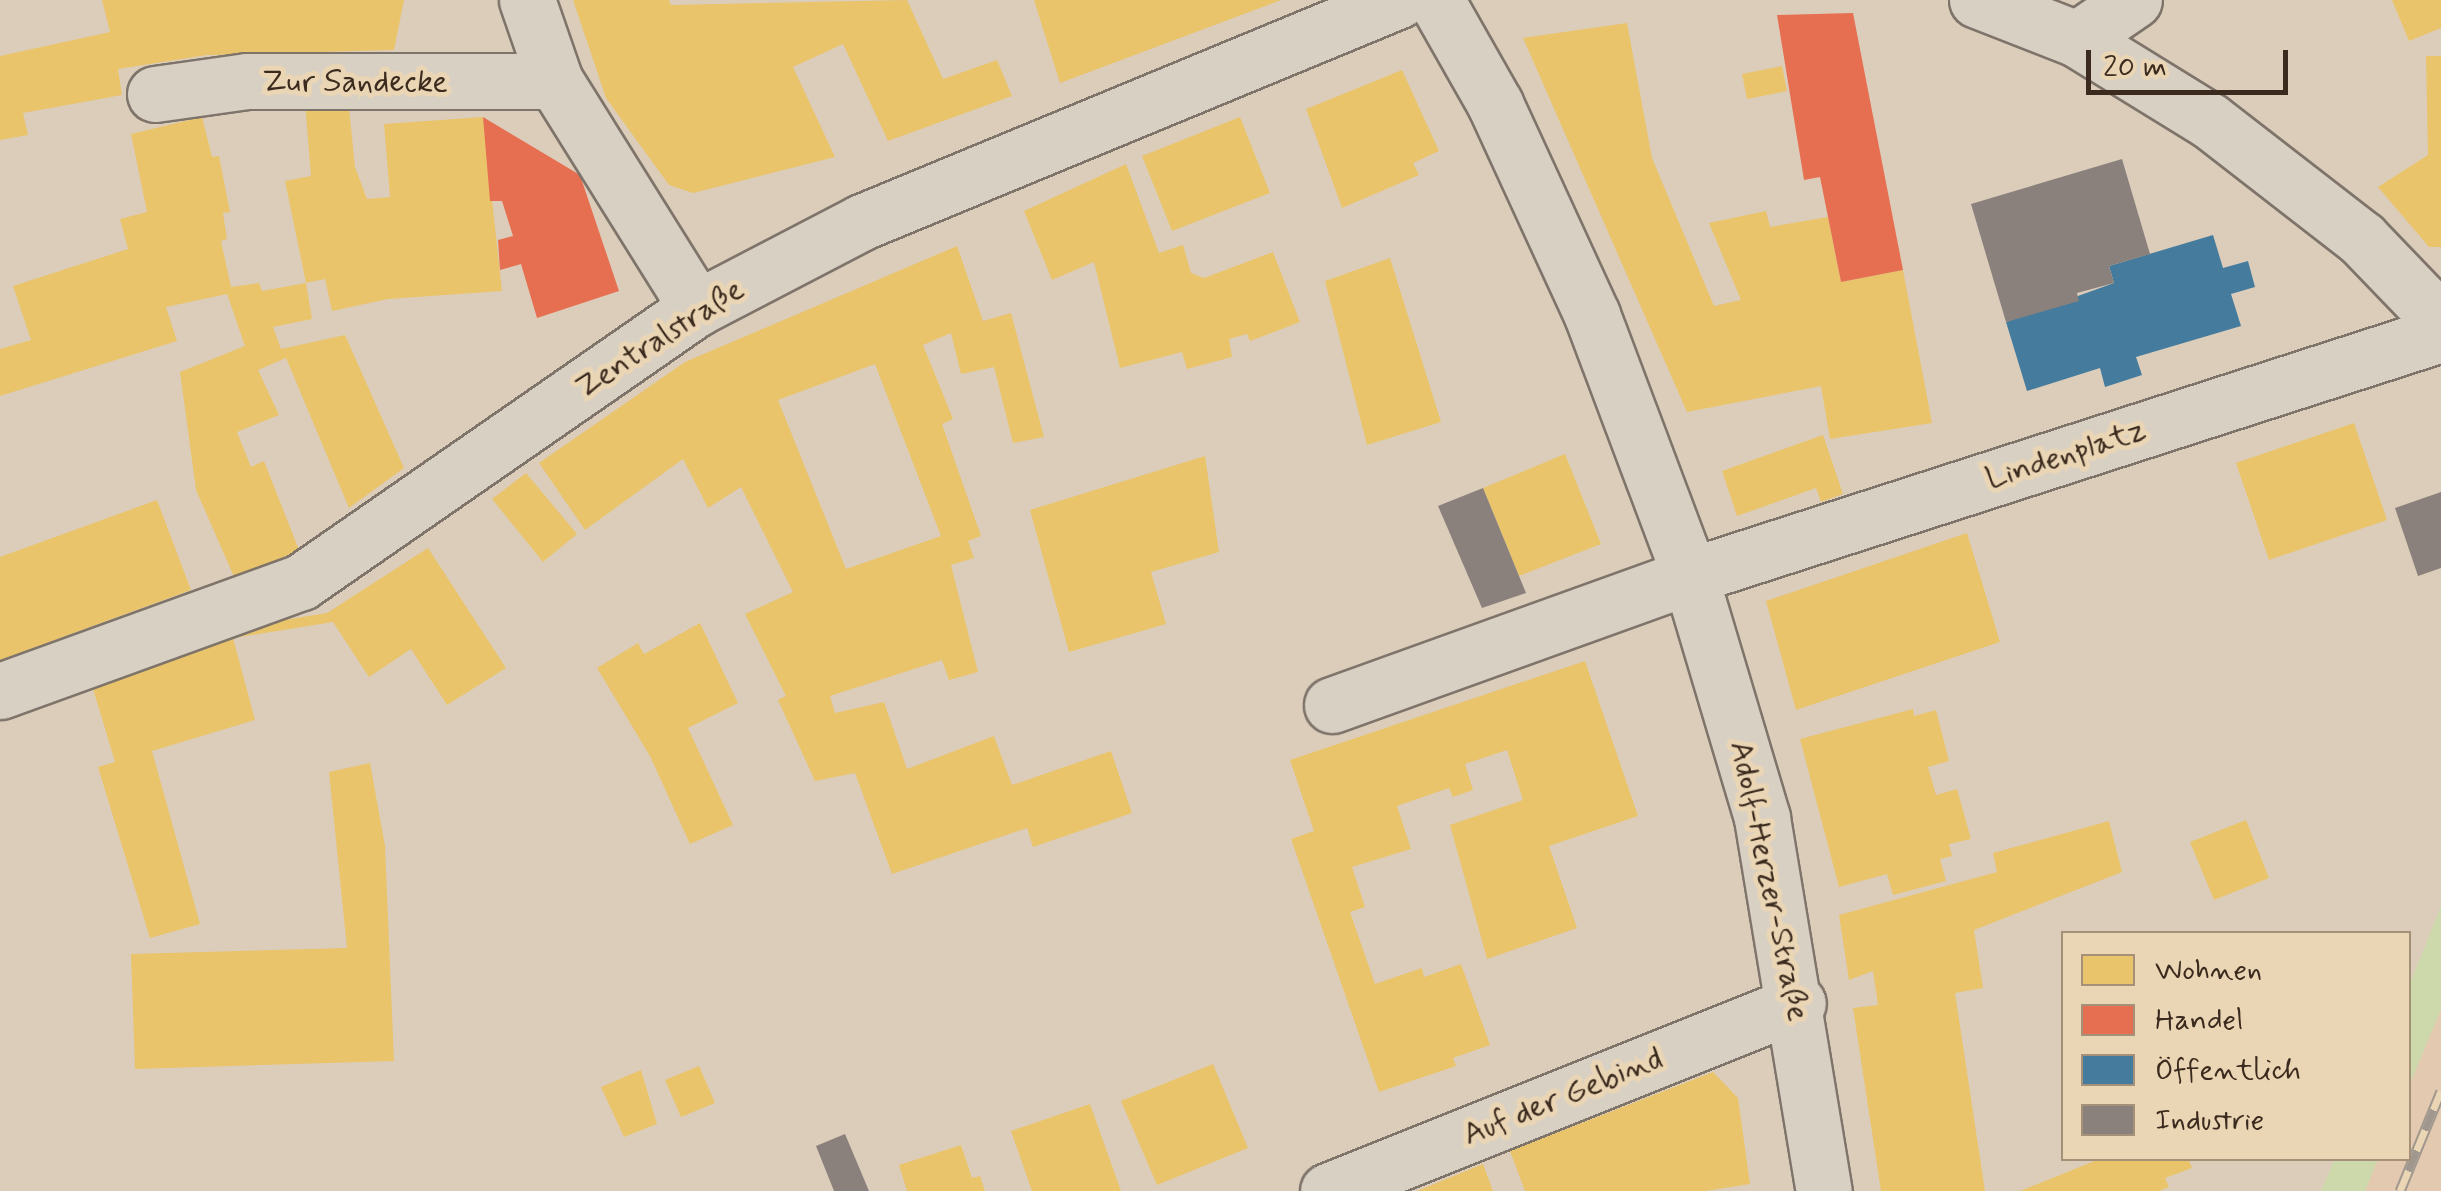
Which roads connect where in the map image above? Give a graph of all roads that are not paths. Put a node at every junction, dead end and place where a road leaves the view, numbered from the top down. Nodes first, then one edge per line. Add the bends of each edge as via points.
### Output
1 (526, 0) edge
2 (1398, 0) edge
3 (1436, 0) edge
4 (1976, 0) edge
5 (2134, 0) edge
6 (2077, 39) junction
7 (555, 81) junction
8 (156, 94) dead end
9 (696, 308) junction
10 (2441, 322) edge
11 (2441, 334) edge
12 (1690, 576) junction
13 (0, 691) edge
14 (1332, 705) dead end
15 (1798, 1003) junction
16 (1328, 1191) edge
17 (1824, 1191) edge

1 - 7 street
2 - 9 street, Zentralstraße via 862,222
3 - 12 street, Adolf-Herzer-Straße via 1495,104 1592,315
4 - 6 street
5 - 6 street
6 - 10 street via 2293,180 2362,239
7 - 8 street, Zur Sandecke via 247,81
7 - 9 street
9 - 13 street, Zentralstraße via 301,582
11 - 12 street, Lindenplatz
12 - 14 street
12 - 15 street, Adolf-Herzer-Straße via 1762,818
15 - 16 street, Auf der Gebind
15 - 17 street, Adolf-Herzer-Straße

